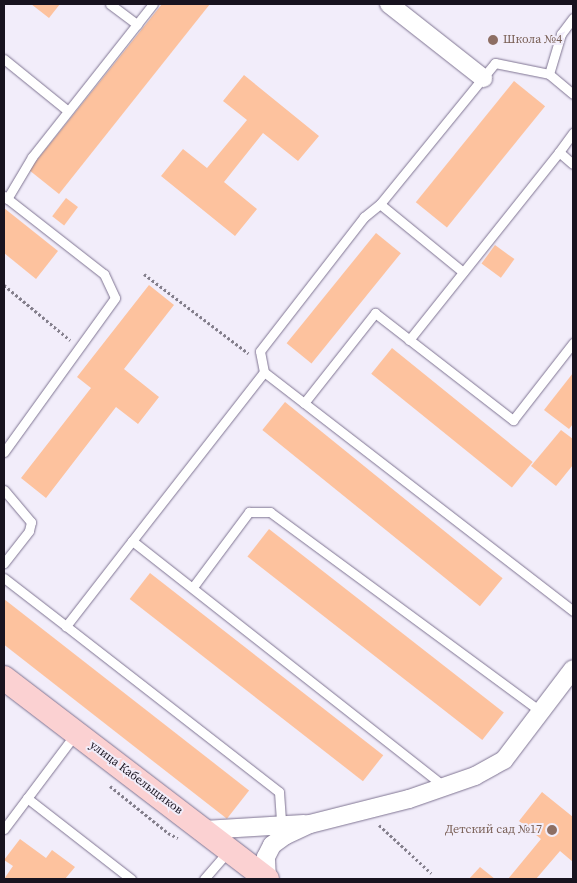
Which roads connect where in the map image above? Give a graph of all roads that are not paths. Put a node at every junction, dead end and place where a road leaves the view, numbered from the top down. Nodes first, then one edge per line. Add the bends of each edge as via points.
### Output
1 (110, 4) edge
2 (153, 4) edge
3 (389, 4) edge
4 (573, 18) edge
5 (137, 24) junction
6 (4, 59) edge
7 (549, 74) junction
8 (483, 78) junction
9 (573, 94) edge
10 (68, 111) junction
11 (573, 133) edge
12 (559, 152) junction
13 (573, 164) edge
14 (6, 197) edge
15 (380, 204) junction
16 (463, 272) junction
17 (409, 340) junction
18 (573, 343) edge
19 (263, 368) junction
20 (304, 403) junction
21 (4, 452) edge
22 (4, 490) edge
23 (132, 541) junction
24 (4, 563) edge
25 (4, 578) edge
26 (193, 587) junction
27 (573, 611) edge
28 (66, 626) junction
29 (573, 669) edge
30 (4, 678) edge
31 (541, 712) junction
32 (76, 733) junction
33 (446, 787) junction
34 (27, 798) junction
35 (281, 824) junction
36 (310, 824) junction
37 (4, 829) edge
38 (204, 830) junction
39 (229, 849) junction
40 (131, 879) edge
41 (204, 879) edge
42 (267, 879) edge

1 - 5 lane
2 - 5 lane
3 - 8 street
4 - 7 lane via 561,34
5 - 10 lane
6 - 10 lane
7 - 8 lane via 496,63
7 - 9 lane
8 - 15 lane
10 - 14 lane
11 - 12 lane
12 - 13 lane
12 - 16 lane
14 - 21 lane via 104,274 115,298
15 - 16 lane
15 - 19 lane via 364,217 260,351
16 - 17 lane
17 - 18 lane via 513,420
17 - 20 lane via 375,313
19 - 20 lane
19 - 23 lane
20 - 27 lane
22 - 24 lane via 31,522 29,532
23 - 26 lane
23 - 28 lane
25 - 28 lane
26 - 31 lane via 248,512 270,512
26 - 33 lane
28 - 35 lane via 278,792
29 - 31 street
30 - 32 street, улица Кабельщиков
31 - 33 street via 504,760
32 - 34 lane
32 - 38 street, улица Кабельщиков
33 - 36 street
34 - 37 lane
34 - 40 lane
35 - 36 street
35 - 38 street
36 - 42 street via 272,845 266,857
38 - 39 street, улица Кабельщиков
39 - 41 lane
39 - 42 street, улица Кабельщиков

